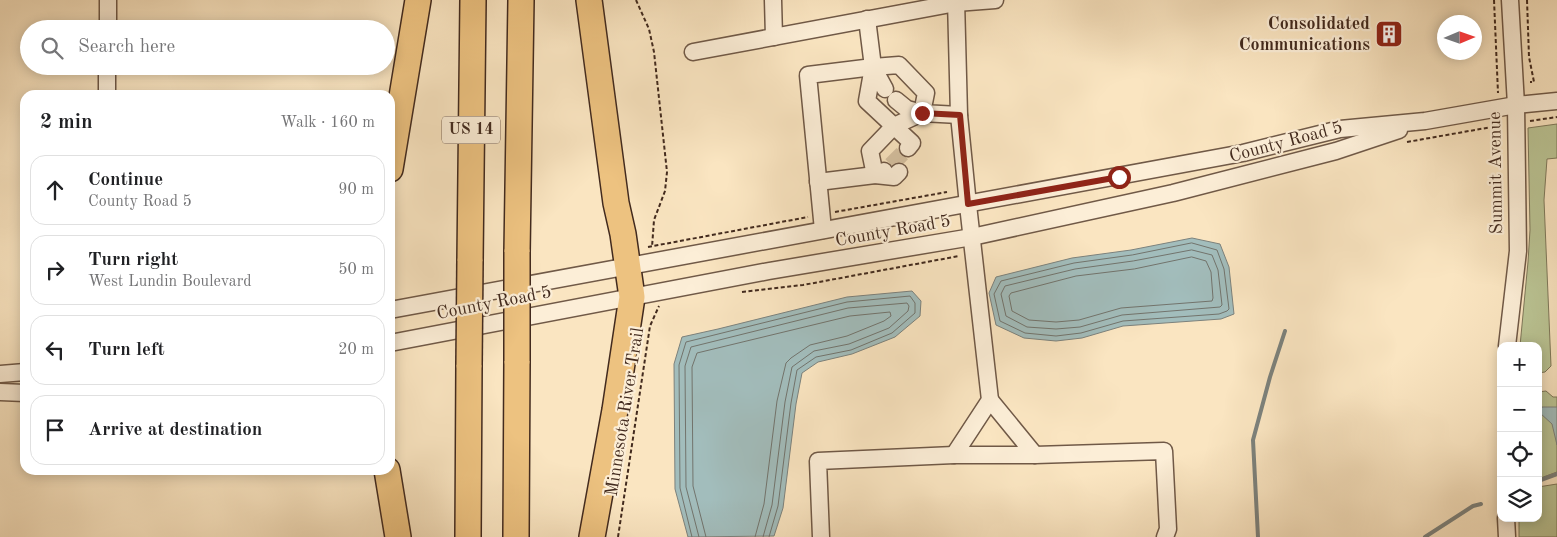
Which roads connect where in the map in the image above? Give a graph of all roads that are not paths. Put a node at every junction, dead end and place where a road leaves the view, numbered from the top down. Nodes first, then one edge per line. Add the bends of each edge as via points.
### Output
1 (108, 0) edge
2 (418, 0) edge
3 (473, 0) edge
4 (521, 0) edge
5 (589, 0) edge
6 (773, 0) edge
7 (995, 0) edge
8 (1510, 0) edge
9 (956, 2) edge
10 (868, 19) junction
11 (108, 20) edge
12 (774, 37) junction
13 (693, 52) dead end
14 (873, 66) junction
15 (107, 75) edge
16 (107, 90) edge
17 (1557, 101) edge
18 (1516, 105) junction
19 (922, 113) junction
20 (960, 115) junction
21 (1425, 122) junction
22 (894, 126) junction
23 (395, 139) edge
24 (912, 148) dead end
25 (895, 168) tunnel mouth
26 (875, 175) junction
27 (818, 182) junction
28 (968, 204) junction
29 (823, 230) junction
30 (972, 237) junction
31 (628, 267) junction
32 (632, 297) junction
33 (395, 309) edge
34 (395, 342) edge
35 (1507, 342) edge
36 (20, 372) edge
37 (0, 374) edge
38 (0, 392) edge
39 (20, 393) edge
40 (990, 400) junction
41 (1035, 454) junction
42 (954, 455) junction
43 (388, 475) edge
44 (1506, 522) edge
45 (398, 537) edge
46 (468, 537) edge
47 (516, 537) edge
48 (592, 537) edge
49 (821, 537) edge
50 (1165, 537) edge
51 (1507, 537) edge

1 - 11 street
2 - 23 highway
3 - 46 highway, US 14, bridge
4 - 47 highway, US 14, bridge
5 - 31 highway via 616,203
6 - 12 street
7 - 9 street
8 - 18 street, Summit Avenue
9 - 10 street
9 - 20 street
10 - 12 street
10 - 14 street
12 - 13 street
14 - 19 street via 891,95 907,109
14 - 19 street via 899,65 926,93
14 - 22 street via 867,102
14 - 27 street via 808,75
15 - 16 street
17 - 18 street, County Road 5
18 - 21 street, County Road 5
18 - 35 street, Summit Avenue via 1518,251
19 - 20 street
19 - 22 street
20 - 28 street
21 - 28 street, County Road 5 via 1340,130 1243,153
21 - 30 street, County Road 5 via 1327,154 1173,193
22 - 24 street
22 - 26 street via 870,151
25 - 26 street
26 - 27 street
27 - 29 street
28 - 29 street, County Road 5
28 - 30 street
29 - 31 street, County Road 5
30 - 32 street, County Road 5
30 - 40 street
31 - 32 highway
31 - 33 street, County Road 5
32 - 34 street, County Road 5
32 - 48 highway
36 - 37 street
38 - 39 street
40 - 41 street
40 - 42 street
41 - 42 street
41 - 50 street via 1164,451 1168,529
42 - 49 street via 818,461
43 - 45 highway
44 - 51 street

